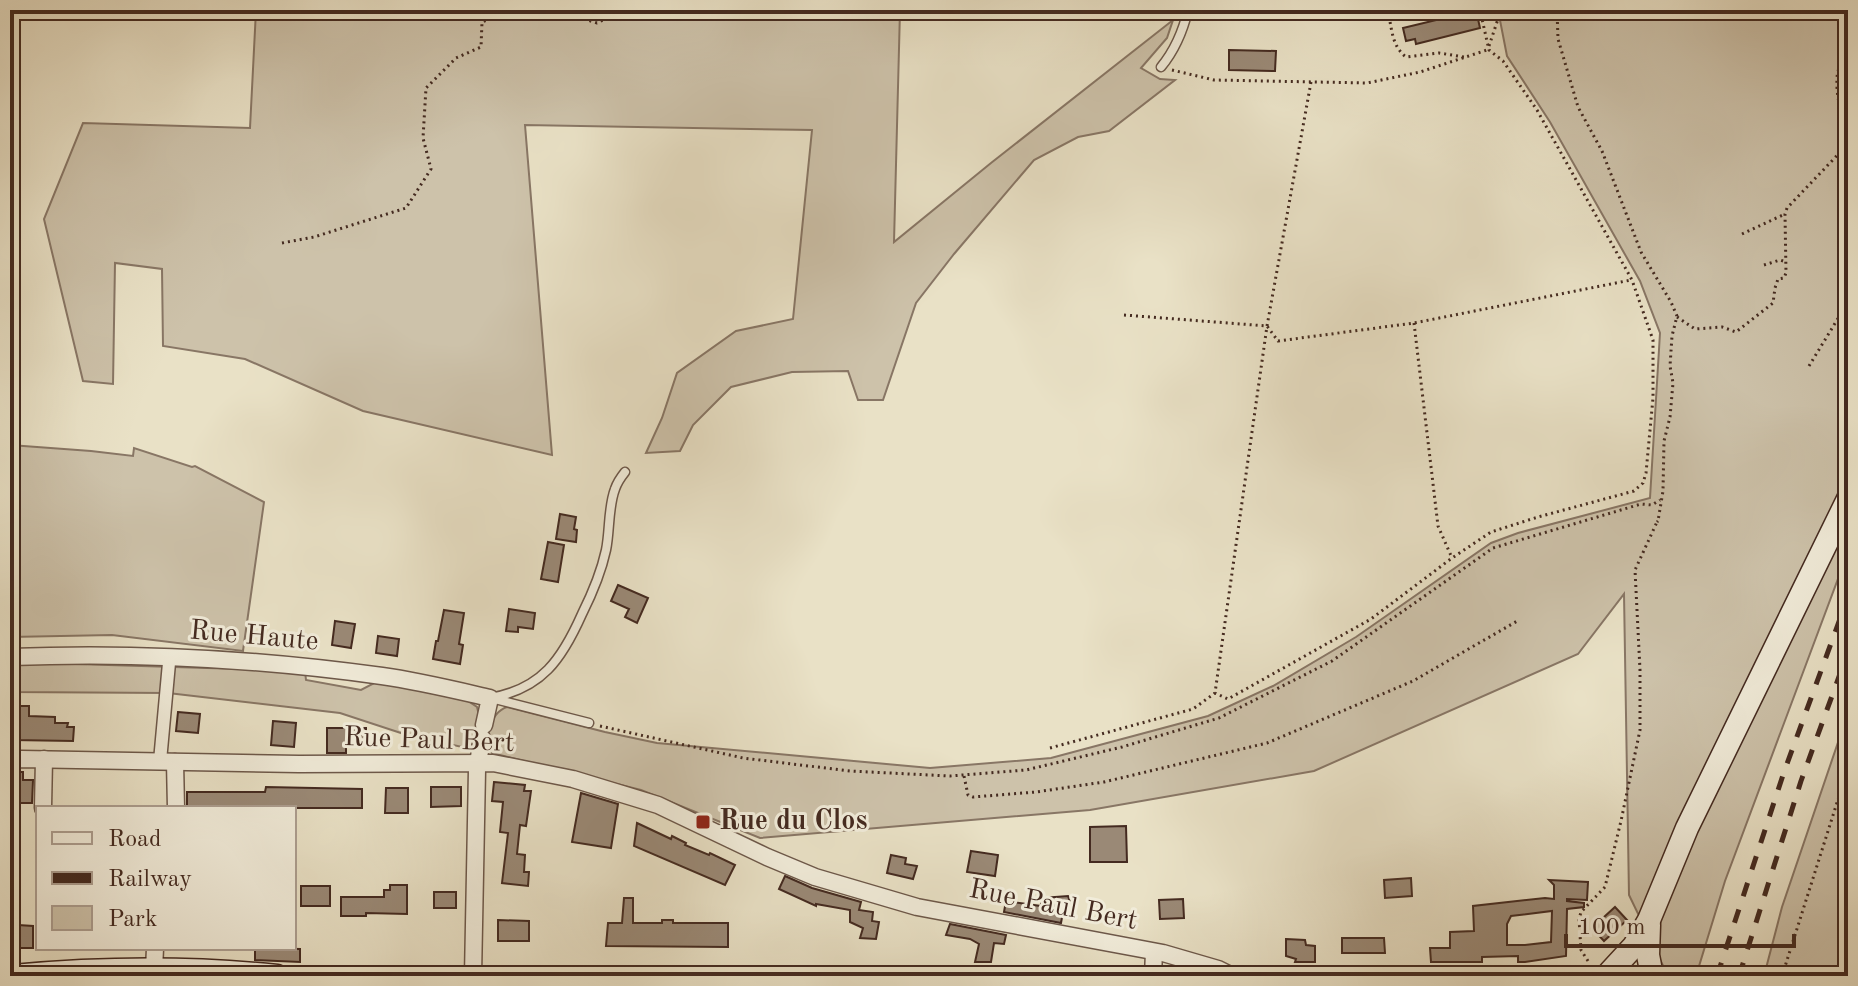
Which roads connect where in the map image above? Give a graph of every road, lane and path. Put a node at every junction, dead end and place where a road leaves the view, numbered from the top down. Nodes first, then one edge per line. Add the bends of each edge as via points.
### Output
1 (513, 10) edge
2 (555, 10) edge
3 (624, 10) edge
4 (1188, 10) edge
5 (1480, 10) edge
6 (1498, 10) edge
7 (1557, 10) edge
8 (1389, 16) dead end
9 (1848, 47) edge
10 (1489, 50) junction
11 (1466, 57) junction
12 (1161, 67) joint
13 (1311, 82) junction
14 (1848, 130) edge
15 (1848, 144) edge
16 (1785, 214) junction
17 (1742, 234) dead end
18 (282, 243) dead end
19 (1786, 262) junction
20 (1764, 265) dead end
21 (1632, 280) junction
22 (1848, 302) edge
23 (1124, 315) dead end
24 (1677, 316) junction
25 (1414, 323) junction
26 (1267, 326) junction
27 (1809, 366) dead end
28 (625, 472) dead end
29 (1848, 499) edge
30 (1660, 500) junction
31 (1452, 558) junction
32 (1519, 620) dead end
33 (10, 657) edge
34 (176, 660) junction
35 (1215, 693) junction
36 (490, 698) junction
37 (589, 723) joint
38 (1050, 748) dead end
39 (44, 759) junction
40 (10, 760) edge
41 (167, 762) junction
42 (478, 763) junction
43 (1848, 768) edge
44 (964, 775) junction
45 (43, 806) edge
46 (176, 806) edge
47 (1649, 920) junction
48 (1154, 952) junction
49 (155, 959) edge
50 (1600, 970) edge
51 (13, 976) edge
52 (277, 976) edge
53 (473, 976) edge
54 (1153, 976) edge
55 (1232, 976) edge
56 (1639, 976) edge
57 (1652, 976) edge
58 (1782, 976) edge

1 - 18 path via 482,22 481,47 456,58 426,88 423,138 431,169 406,208
2 - 3 path via 597,23
4 - 12 lane
5 - 10 path
6 - 10 path
7 - 24 path via 1558,39 1578,107 1602,151 1641,252
8 - 11 path via 1398,51 1406,57
9 - 14 path via 1837,78
10 - 11 path
10 - 21 path via 1503,61 1537,110
11 - 13 path via 1367,83
12 - 13 path via 1214,80
13 - 26 path
15 - 16 path
16 - 17 path
16 - 19 path
19 - 20 path
19 - 24 path via 1773,303 1736,332 1695,329
21 - 25 path
21 - 31 path via 1653,340 1653,398 1643,483 1634,491 1491,532
22 - 27 path
23 - 26 path
24 - 30 path
25 - 26 path via 1278,341
25 - 31 path via 1438,526
26 - 35 path
28 - 36 lane via 615,489 596,584 571,639 534,681
29 - 47 main road via 1687,828
30 - 44 path via 1493,548 1332,661 1219,718 1026,770
30 - 50 path via 1657,523 1635,570 1640,730 1605,887 1581,912 1578,925 1581,950
31 - 35 path via 1371,619 1271,677 1228,699
32 - 44 path via 1413,681 1267,743 1104,782 1036,792 973,797
33 - 34 street, Rue Haute via 146,655
34 - 36 street, Rue Haute via 385,676
34 - 41 street
35 - 38 path via 1193,709
36 - 37 lane
36 - 42 street
37 - 44 path via 743,758 850,771
39 - 40 street, Rue Paul Bert
39 - 41 street, Rue Paul Bert
39 - 45 street
41 - 42 street, Rue Paul Bert
41 - 46 street
42 - 48 street, Rue Paul Bert via 573,779 658,805 815,877 917,907
42 - 53 street
43 - 58 path
47 - 50 main road via 1634,946
47 - 57 main road
48 - 54 street, Rue Paul Bert
48 - 55 street, Rue Paul Bert
49 - 51 main road
49 - 52 main road
50 - 56 main road

